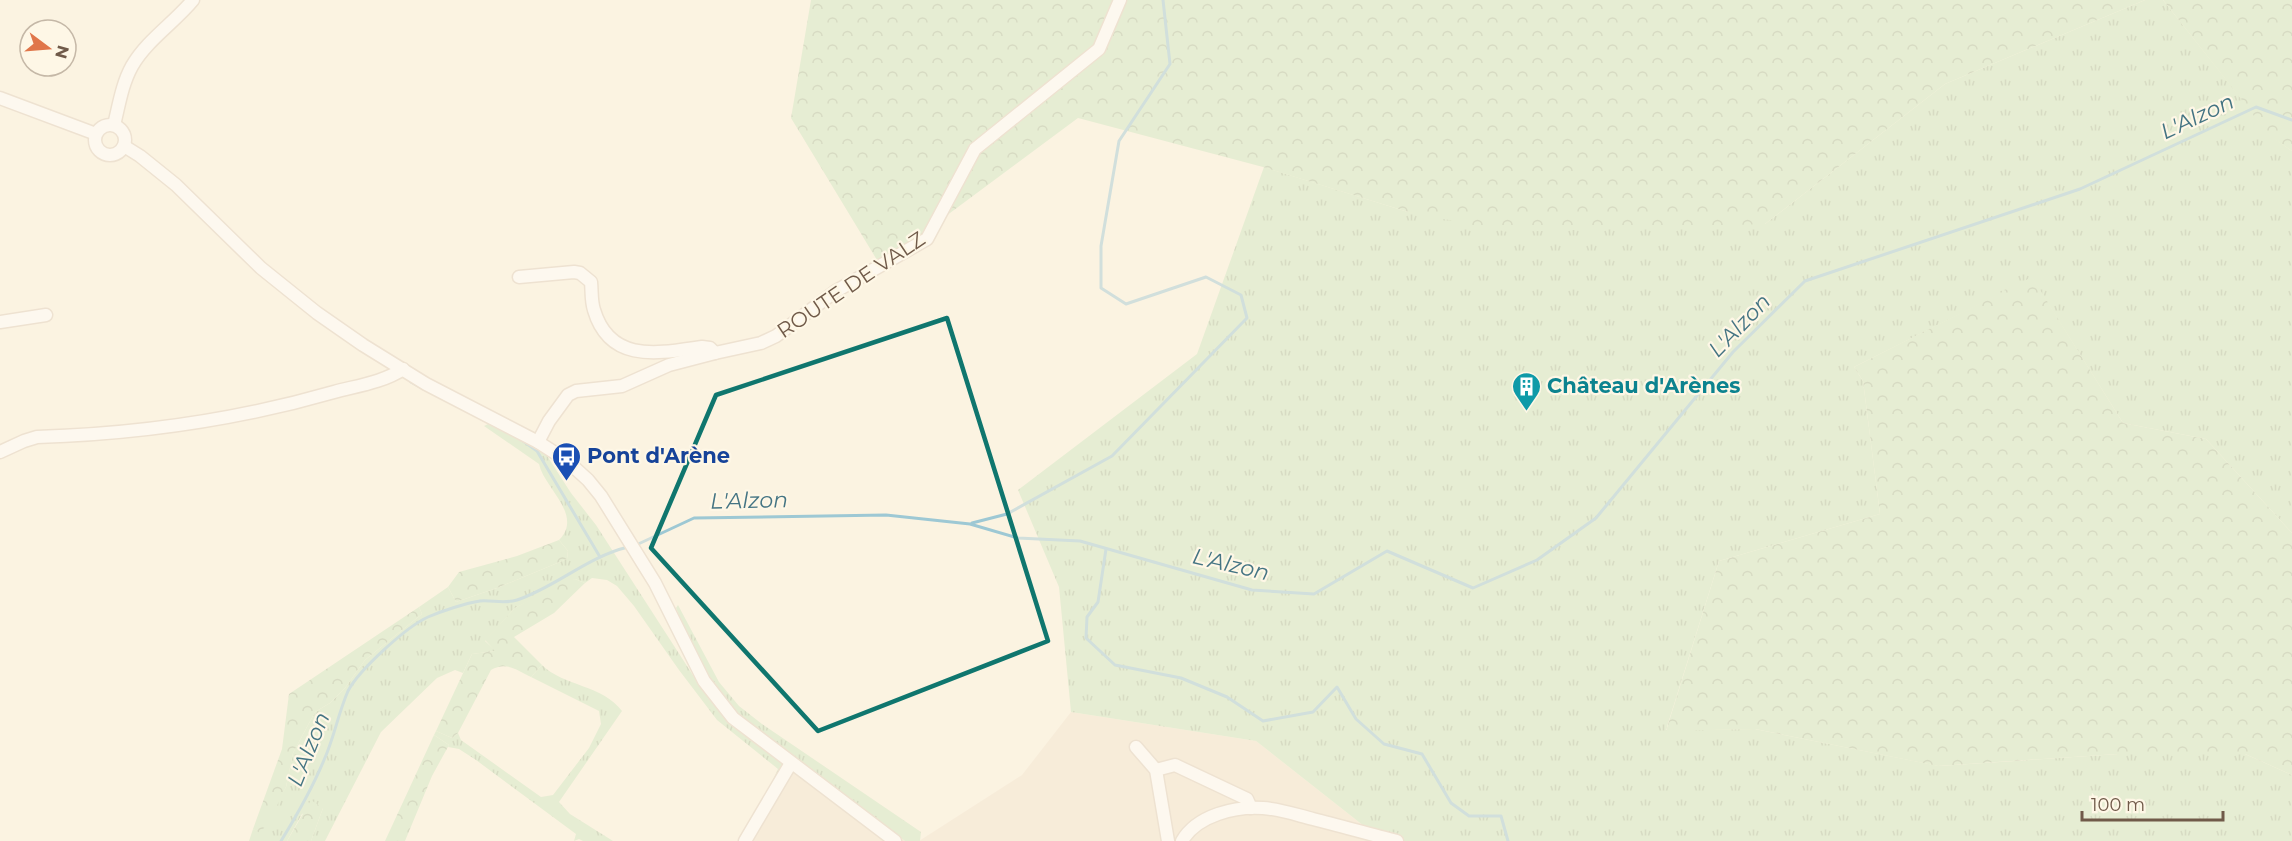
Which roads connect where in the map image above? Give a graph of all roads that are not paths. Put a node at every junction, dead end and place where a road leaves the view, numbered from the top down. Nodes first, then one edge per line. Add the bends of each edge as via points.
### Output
1 (193, 0) edge
2 (1120, 0) edge
3 (0, 98) edge
4 (114, 125) junction
5 (96, 134) junction
6 (124, 146) junction
7 (519, 277) dead end
8 (46, 315) dead end
9 (0, 322) edge
10 (715, 352) junction
11 (403, 369) junction
12 (538, 442) junction
13 (0, 452) edge
14 (1136, 747) dead end
15 (791, 764) junction
16 (1156, 770) junction
17 (1251, 808) junction
18 (745, 841) edge
19 (895, 841) edge
20 (1168, 841) edge
21 (1182, 841) edge
22 (1397, 841) edge

1 - 4 street via 132,65
2 - 10 street, ROUTE DE VALZ via 1099,49 975,150 927,239 836,291 776,336 754,345
3 - 5 street
4 - 5 street via 107,124
4 - 6 street via 124,133
5 - 6 street via 97,148 102,153 119,153
6 - 11 street via 176,185 289,291
7 - 10 street via 574,272 585,277 591,282 592,303 601,326 624,349 650,352 702,347
8 - 9 street
10 - 12 street, ROUTE DE VALZ via 669,365 622,386 576,391 561,401
11 - 12 street
11 - 13 street via 320,396 228,418 163,428 37,437
12 - 15 street via 573,467 601,496 655,583 704,681 733,718
14 - 16 street
15 - 18 street
15 - 19 street
16 - 17 street via 1175,765 1246,799
16 - 20 street
17 - 21 street via 1216,815 1186,833
17 - 22 street via 1287,812

